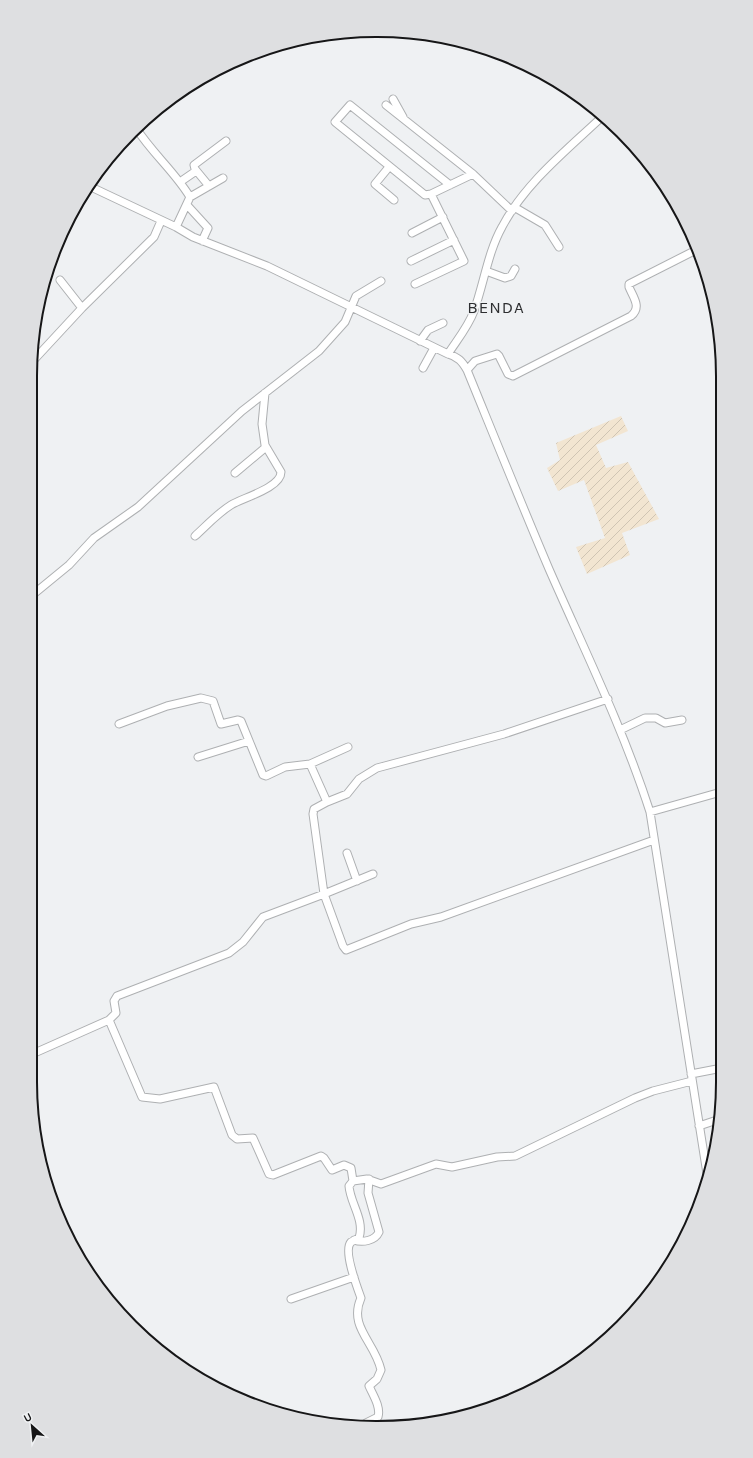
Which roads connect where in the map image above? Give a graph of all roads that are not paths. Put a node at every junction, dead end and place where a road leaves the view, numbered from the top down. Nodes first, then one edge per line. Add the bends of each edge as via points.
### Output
1 (393, 99) dead end
2 (386, 105) dead end
3 (599, 120) edge
4 (406, 121) junction
5 (140, 133) edge
6 (226, 141) dead end
7 (389, 166) junction
8 (196, 171) junction
9 (473, 174) junction
10 (223, 178) dead end
11 (180, 182) junction
12 (450, 185) junction
13 (209, 186) junction
14 (94, 188) edge
15 (431, 194) junction
16 (394, 200) dead end
17 (188, 201) junction
18 (513, 209) junction
19 (443, 217) junction
20 (161, 221) junction
21 (176, 227) junction
22 (412, 233) dead end
23 (454, 240) junction
24 (202, 241) junction
25 (559, 247) dead end
26 (692, 252) edge
27 (411, 260) dead end
28 (515, 269) dead end
29 (486, 271) junction
30 (60, 280) dead end
31 (381, 280) dead end
32 (415, 284) dead end
33 (350, 306) junction
34 (82, 308) junction
35 (443, 324) dead end
36 (420, 341) junction
37 (434, 348) junction
38 (448, 354) junction
39 (38, 356) edge
40 (423, 368) dead end
41 (467, 370) junction
42 (265, 393) junction
43 (266, 447) junction
44 (235, 473) dead end
45 (195, 536) dead end
46 (37, 592) edge
47 (608, 699) junction
48 (682, 720) dead end
49 (119, 724) dead end
50 (620, 730) junction
51 (249, 741) junction
52 (348, 747) dead end
53 (198, 758) dead end
54 (310, 764) junction
55 (716, 793) edge
56 (327, 802) junction
57 (650, 812) junction
58 (654, 840) junction
59 (347, 853) dead end
60 (373, 874) dead end
61 (357, 881) junction
62 (324, 894) junction
63 (109, 1020) junction
64 (37, 1053) edge
65 (716, 1070) edge
66 (691, 1077) junction
67 (713, 1121) edge
68 (699, 1126) junction
69 (705, 1164) edge
70 (368, 1179) junction
71 (353, 1181) junction
72 (354, 1240) junction
73 (354, 1277) junction
74 (291, 1299) dead end
75 (370, 1421) edge

1 - 4 street
2 - 4 street
3 - 18 street via 542,174
4 - 9 street
5 - 11 street
6 - 8 street via 196,163
7 - 12 street via 335,122 350,105
7 - 15 street via 425,195
7 - 16 street via 375,184
8 - 11 street
8 - 13 street
9 - 12 street
9 - 18 street
10 - 13 street
11 - 17 street
12 - 15 street
13 - 17 street
14 - 20 street
15 - 19 street
17 - 21 street
17 - 24 street via 208,228
18 - 25 street via 545,225
18 - 29 street via 501,228
19 - 22 street
19 - 23 street
20 - 21 street
20 - 34 street via 154,237
21 - 24 street
23 - 27 street
23 - 32 street via 464,261
24 - 33 street via 266,266
26 - 41 street via 629,284 637,306 636,312 631,316 512,376 508,374 497,354 473,363
28 - 29 street via 511,276 505,278
29 - 38 street via 474,311
30 - 34 street
31 - 33 street via 356,296
33 - 36 street
33 - 42 street via 345,322 324,346
34 - 39 street
35 - 36 street via 428,330
36 - 37 street
37 - 38 street
37 - 40 street
38 - 41 street via 463,362
41 - 47 street via 549,569
42 - 43 street via 262,424
42 - 46 street via 138,507 94,538 69,565
43 - 44 street
43 - 45 street via 281,472 278,482 229,506
47 - 50 street
47 - 56 street via 504,734 377,768 359,779 347,794
48 - 50 street via 665,723 656,718 645,718
49 - 51 street via 167,706 201,698 214,701 221,724 241,721
50 - 57 street
51 - 53 street
51 - 54 street via 262,773 266,776 285,768
52 - 54 street
54 - 56 street
55 - 57 street
56 - 62 street via 314,809 313,814
57 - 58 street
58 - 62 street via 441,917 411,924 346,950
58 - 66 street
59 - 61 street
60 - 61 street
61 - 62 street
62 - 63 street via 263,917 243,942 229,953 115,997 116,1014
63 - 64 street
63 - 71 street via 142,1097 160,1098 214,1087 232,1135 236,1139 253,1138 269,1174 273,1175 321,1156 332,1170 344,1165 351,1168
65 - 66 street
66 - 68 street
66 - 70 street via 635,1098 515,1156 497,1157 452,1167 436,1164 381,1184
67 - 68 street
68 - 69 street
70 - 71 street
70 - 72 street via 368,1193 379,1232 367,1241
71 - 72 street via 349,1186 350,1196 361,1223 359,1238
72 - 73 street via 349,1244
73 - 74 street
73 - 75 street via 361,1298 356,1309 357,1319 377,1356 381,1370 377,1379 369,1386 379,1414

